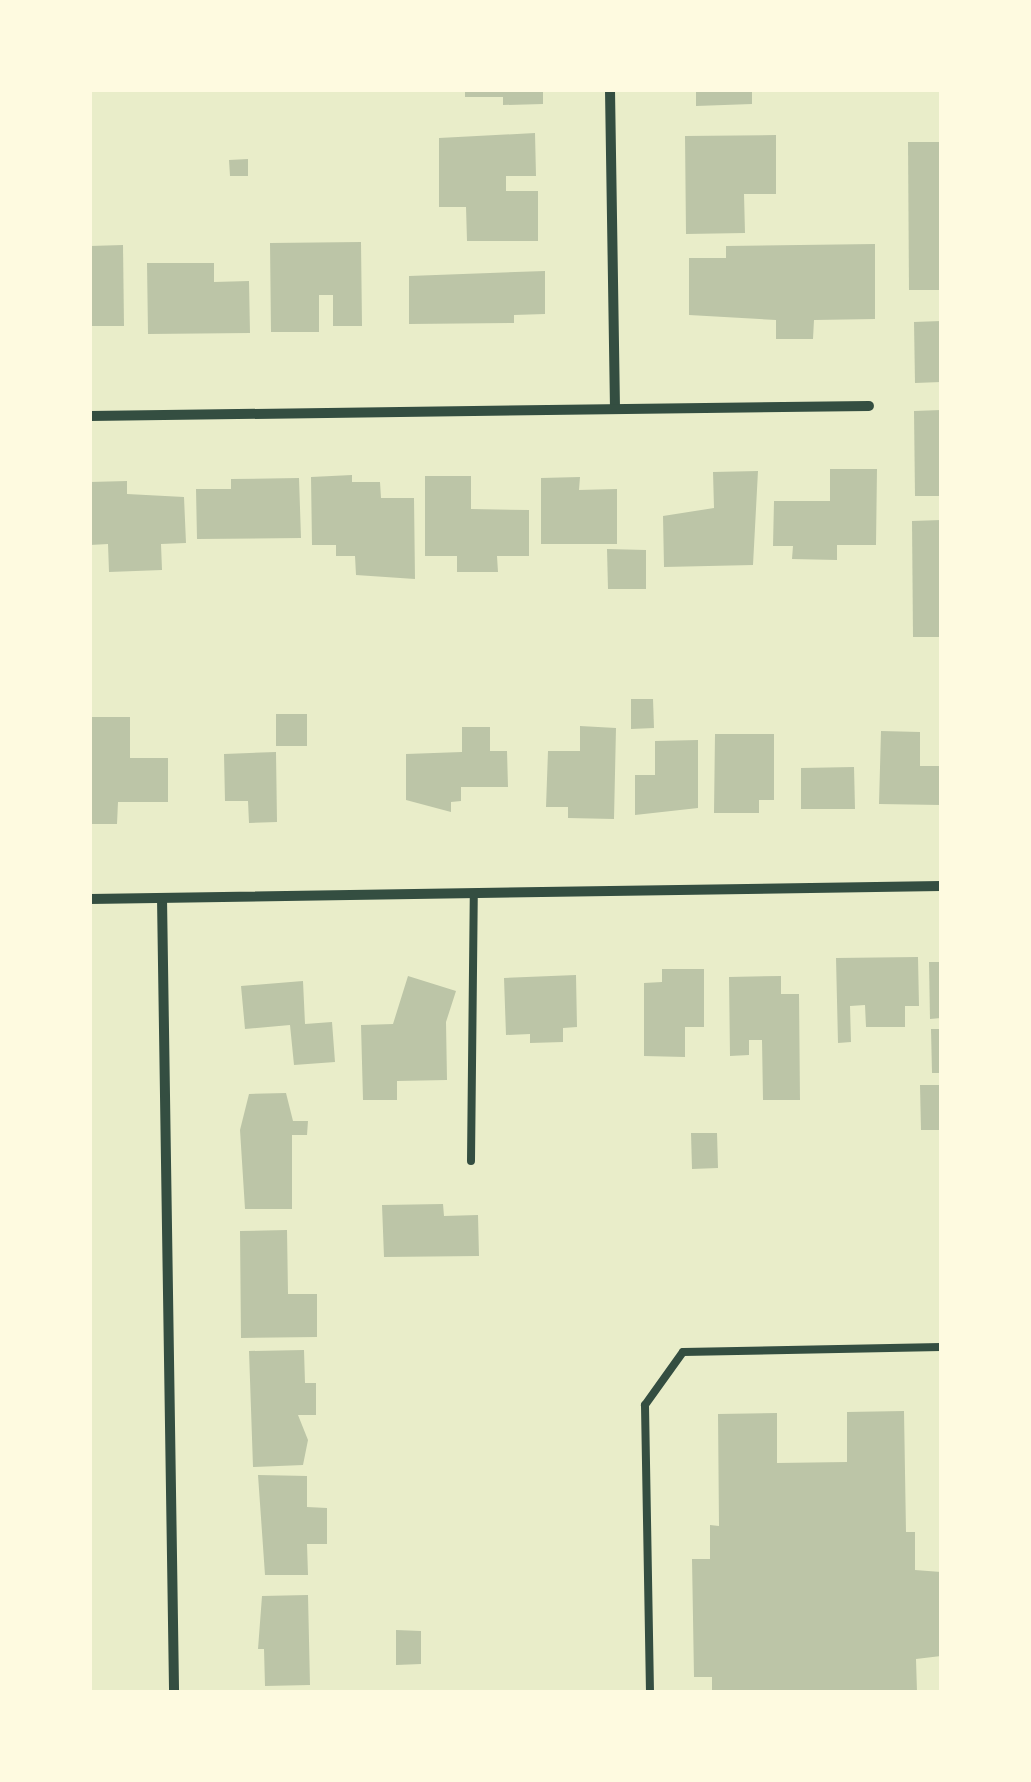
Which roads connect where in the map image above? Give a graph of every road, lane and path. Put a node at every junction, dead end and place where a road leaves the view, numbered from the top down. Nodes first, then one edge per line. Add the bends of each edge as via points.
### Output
1 (610, 90) edge
2 (615, 406) junction
3 (868, 406) dead end
4 (90, 416) edge
5 (941, 886) edge
6 (474, 893) junction
7 (162, 898) junction
8 (90, 900) edge
9 (471, 1162) dead end
10 (941, 1347) edge
11 (174, 1692) edge
12 (650, 1692) edge

1 - 2 street
2 - 3 street
2 - 4 street
5 - 6 street
6 - 7 street
6 - 9 lane
7 - 8 street
7 - 11 street
10 - 12 lane via 683,1352 644,1405

